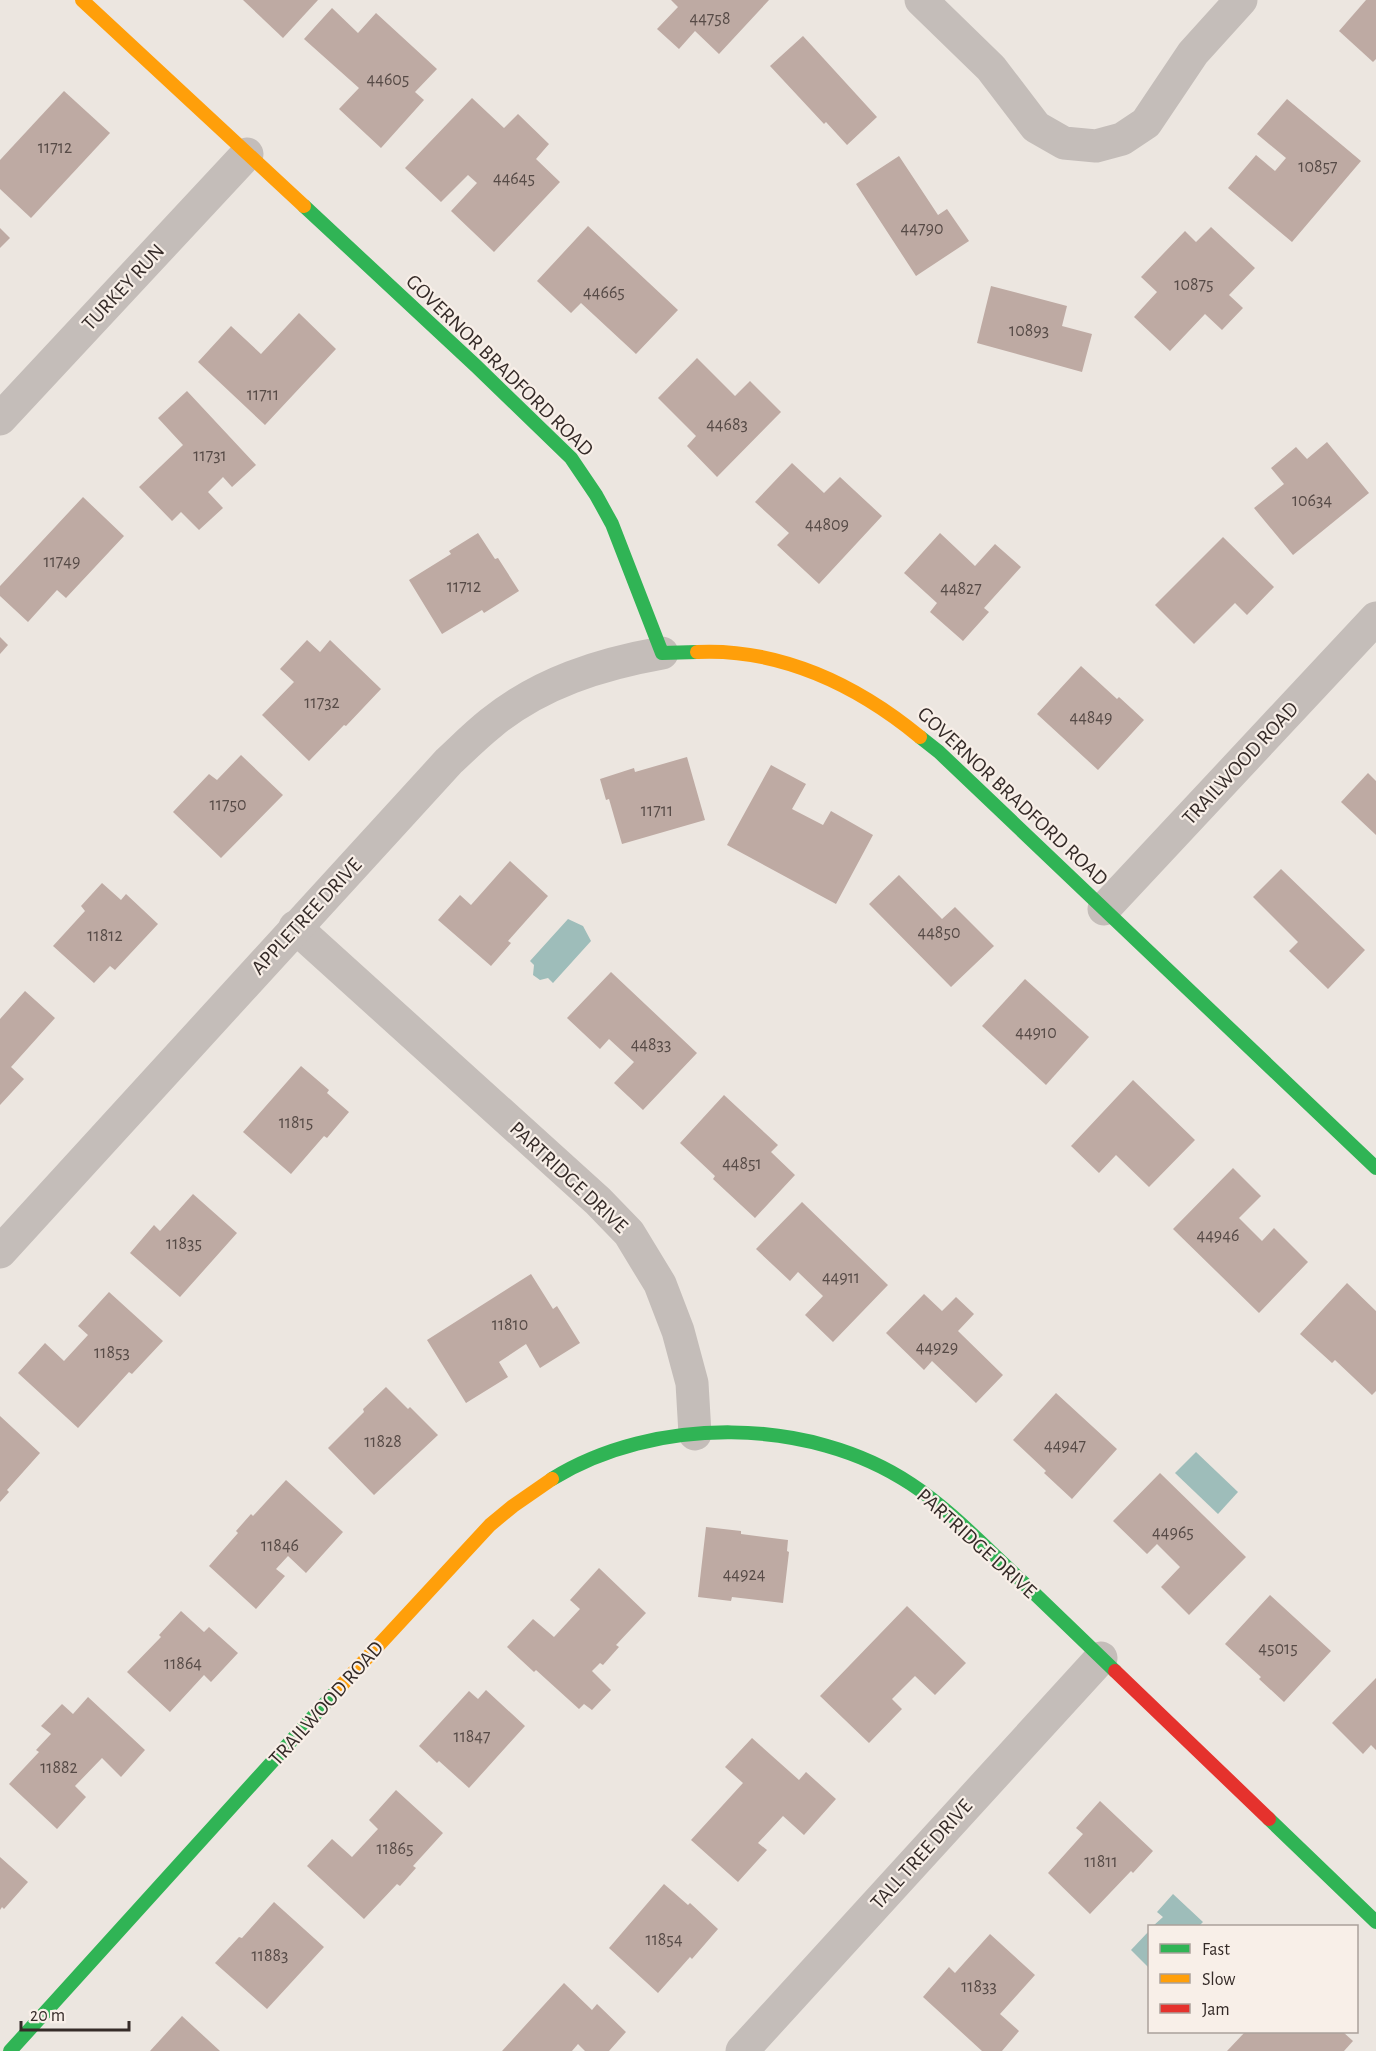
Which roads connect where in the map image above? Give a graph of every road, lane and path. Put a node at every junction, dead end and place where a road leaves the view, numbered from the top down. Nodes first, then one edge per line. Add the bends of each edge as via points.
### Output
1 (82, 0) edge
2 (921, 0) edge
3 (1242, 0) edge
4 (247, 154) junction
5 (0, 419) edge
6 (1376, 618) edge
7 (662, 653) junction
8 (1104, 909) junction
9 (296, 927) junction
10 (1376, 1168) edge
11 (0, 1252) edge
12 (695, 1434) junction
13 (1101, 1658) junction
14 (1376, 1922) edge
15 (10, 2051) edge
16 (742, 2051) edge

1 - 4 street, GOVERNOR BRADFORD ROAD
2 - 3 street via 991,68 1036,127 1064,142 1096,146 1122,139 1146,123 1192,53
4 - 5 street, TURKEY RUN
4 - 7 street, GOVERNOR BRADFORD ROAD via 571,458 612,524
6 - 8 street, TRAILWOOD ROAD
7 - 8 street, GOVERNOR BRADFORD ROAD via 714,651 760,656 805,668 857,692 939,753
7 - 9 street, APPLETREE DRIVE via 622,660 576,675 532,695 491,722 449,761
8 - 10 street, GOVERNOR BRADFORD ROAD
9 - 11 street, APPLETREE DRIVE
9 - 12 street, PARTRIDGE DRIVE via 629,1233 660,1284 678,1331 692,1383
12 - 13 street, PARTRIDGE DRIVE via 741,1431 788,1436 848,1453 893,1473 962,1524
12 - 15 street, TRAILWOOD ROAD via 638,1441 591,1457 504,1513 430,1588
13 - 14 street, PARTRIDGE DRIVE
13 - 16 street, TALL TREE DRIVE

